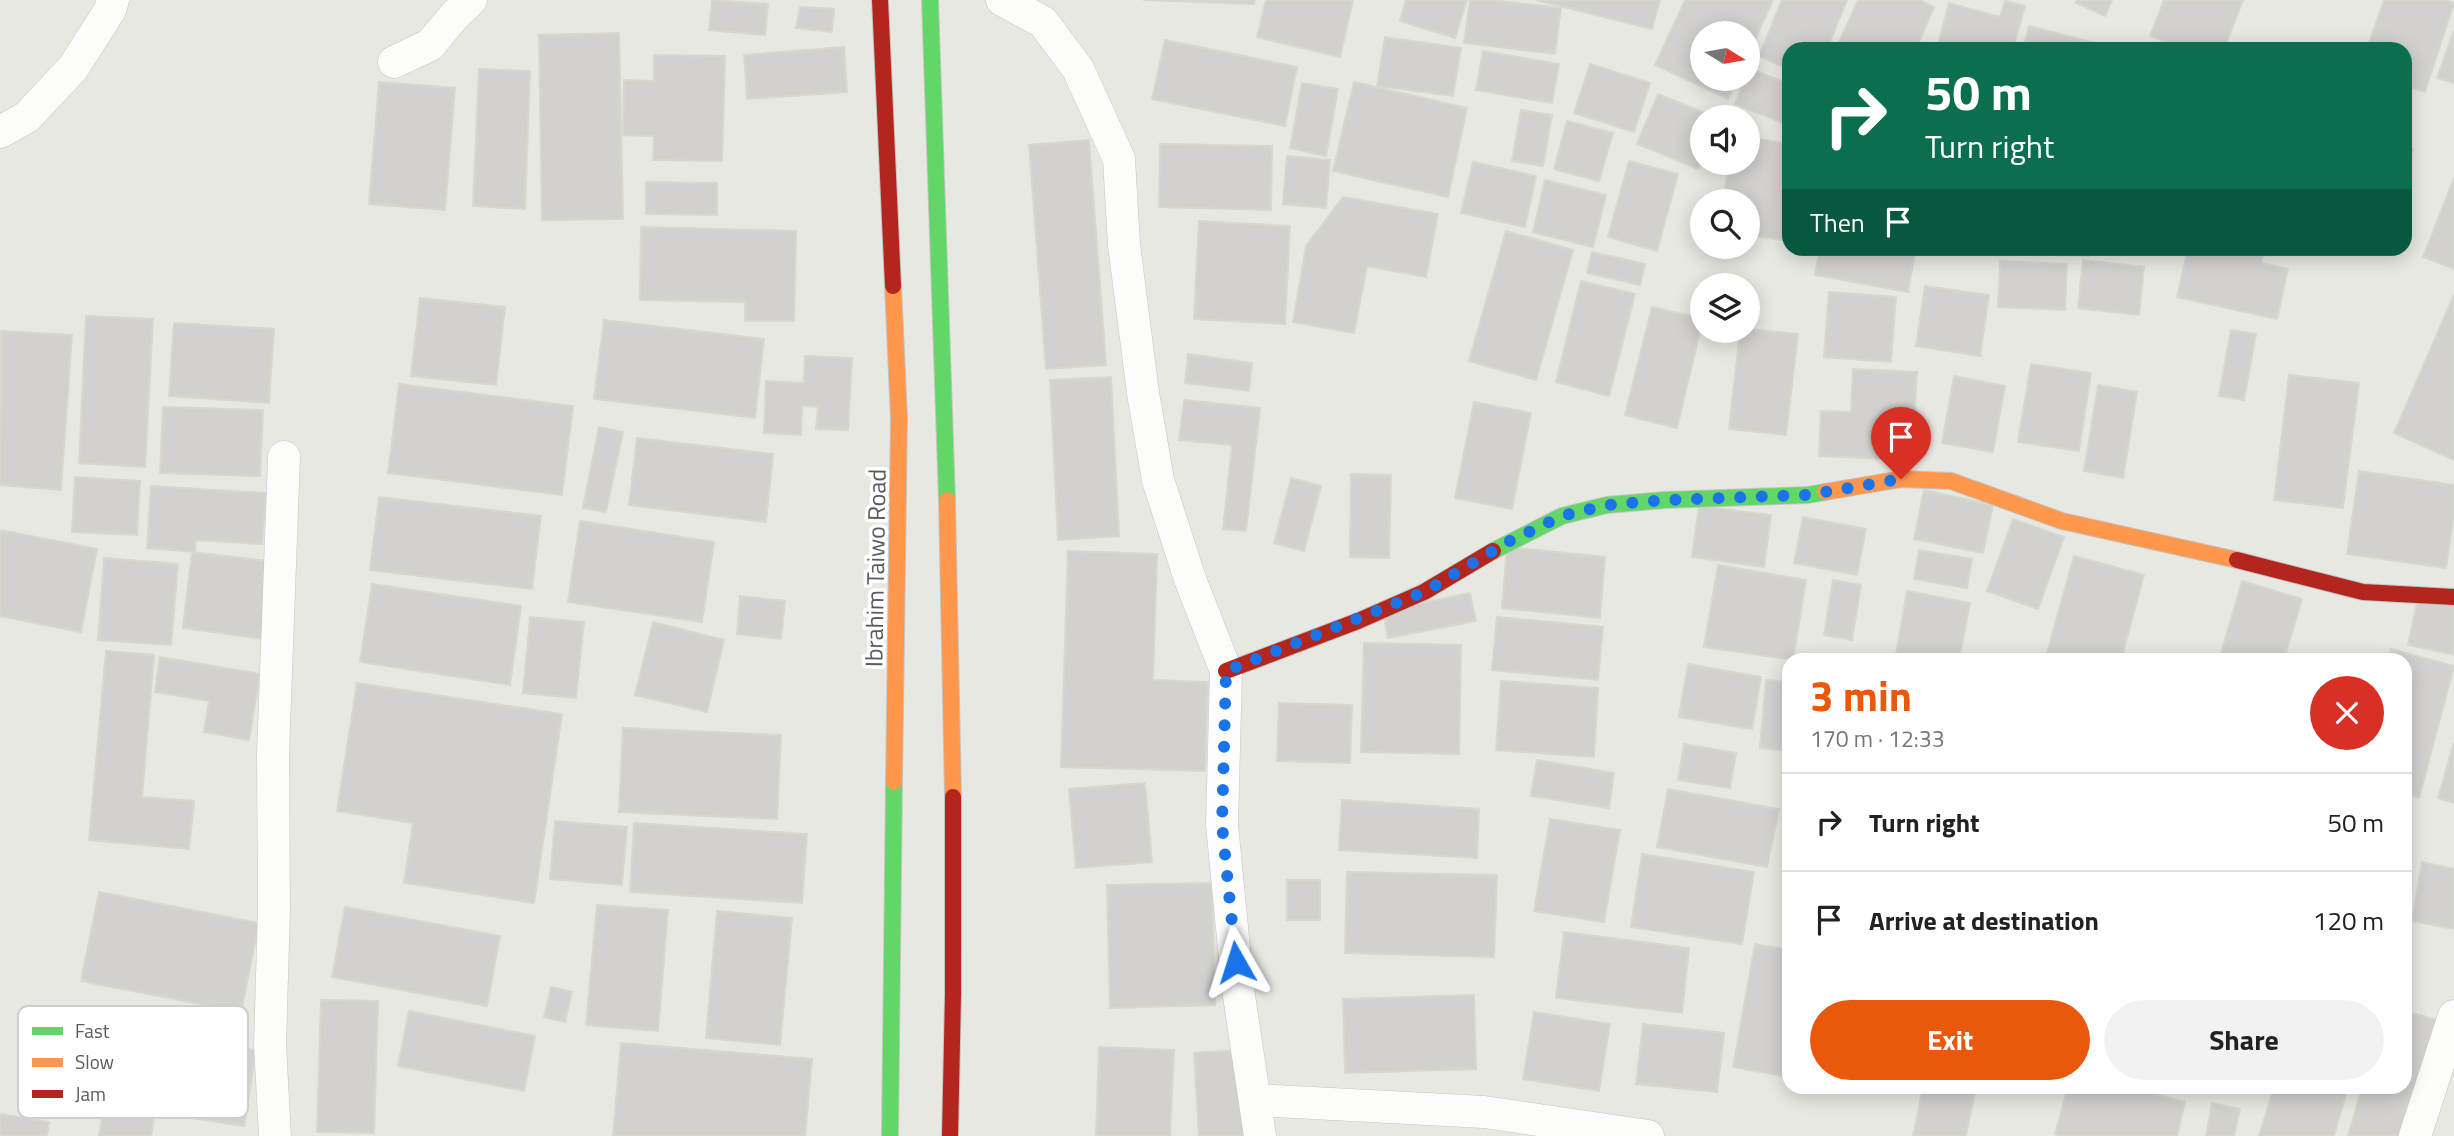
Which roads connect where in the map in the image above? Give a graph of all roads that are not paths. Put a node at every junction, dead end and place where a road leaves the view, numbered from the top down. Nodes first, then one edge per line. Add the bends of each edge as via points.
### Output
1 (113, 0) edge
2 (471, 0) edge
3 (880, 0) edge
4 (930, 0) edge
5 (936, 0) edge
6 (1002, 0) edge
7 (394, 62) dead end
8 (0, 132) edge
9 (284, 457) dead end
10 (2454, 597) edge
11 (1226, 671) junction
12 (2454, 1016) edge
13 (1255, 1100) junction
14 (275, 1136) edge
15 (890, 1136) edge
16 (950, 1136) edge
17 (1260, 1136) edge
18 (1648, 1136) edge
19 (2415, 1136) edge

1 - 8 street via 73,68 27,117
2 - 7 street via 430,45
3 - 15 main road, Ibrahim Taiwo Road via 899,418
4 - 5 street
4 - 16 main road via 954,776
6 - 11 street via 1043,22 1078,69 1119,159 1124,245 1158,480
9 - 14 street via 273,754 270,1044
10 - 11 main road via 2363,592 2062,521 1951,481 1901,479 1808,495 1607,505 1562,516 1424,592
11 - 13 street via 1222,825 1238,989
12 - 19 street
13 - 17 street
13 - 18 street via 1484,1112

